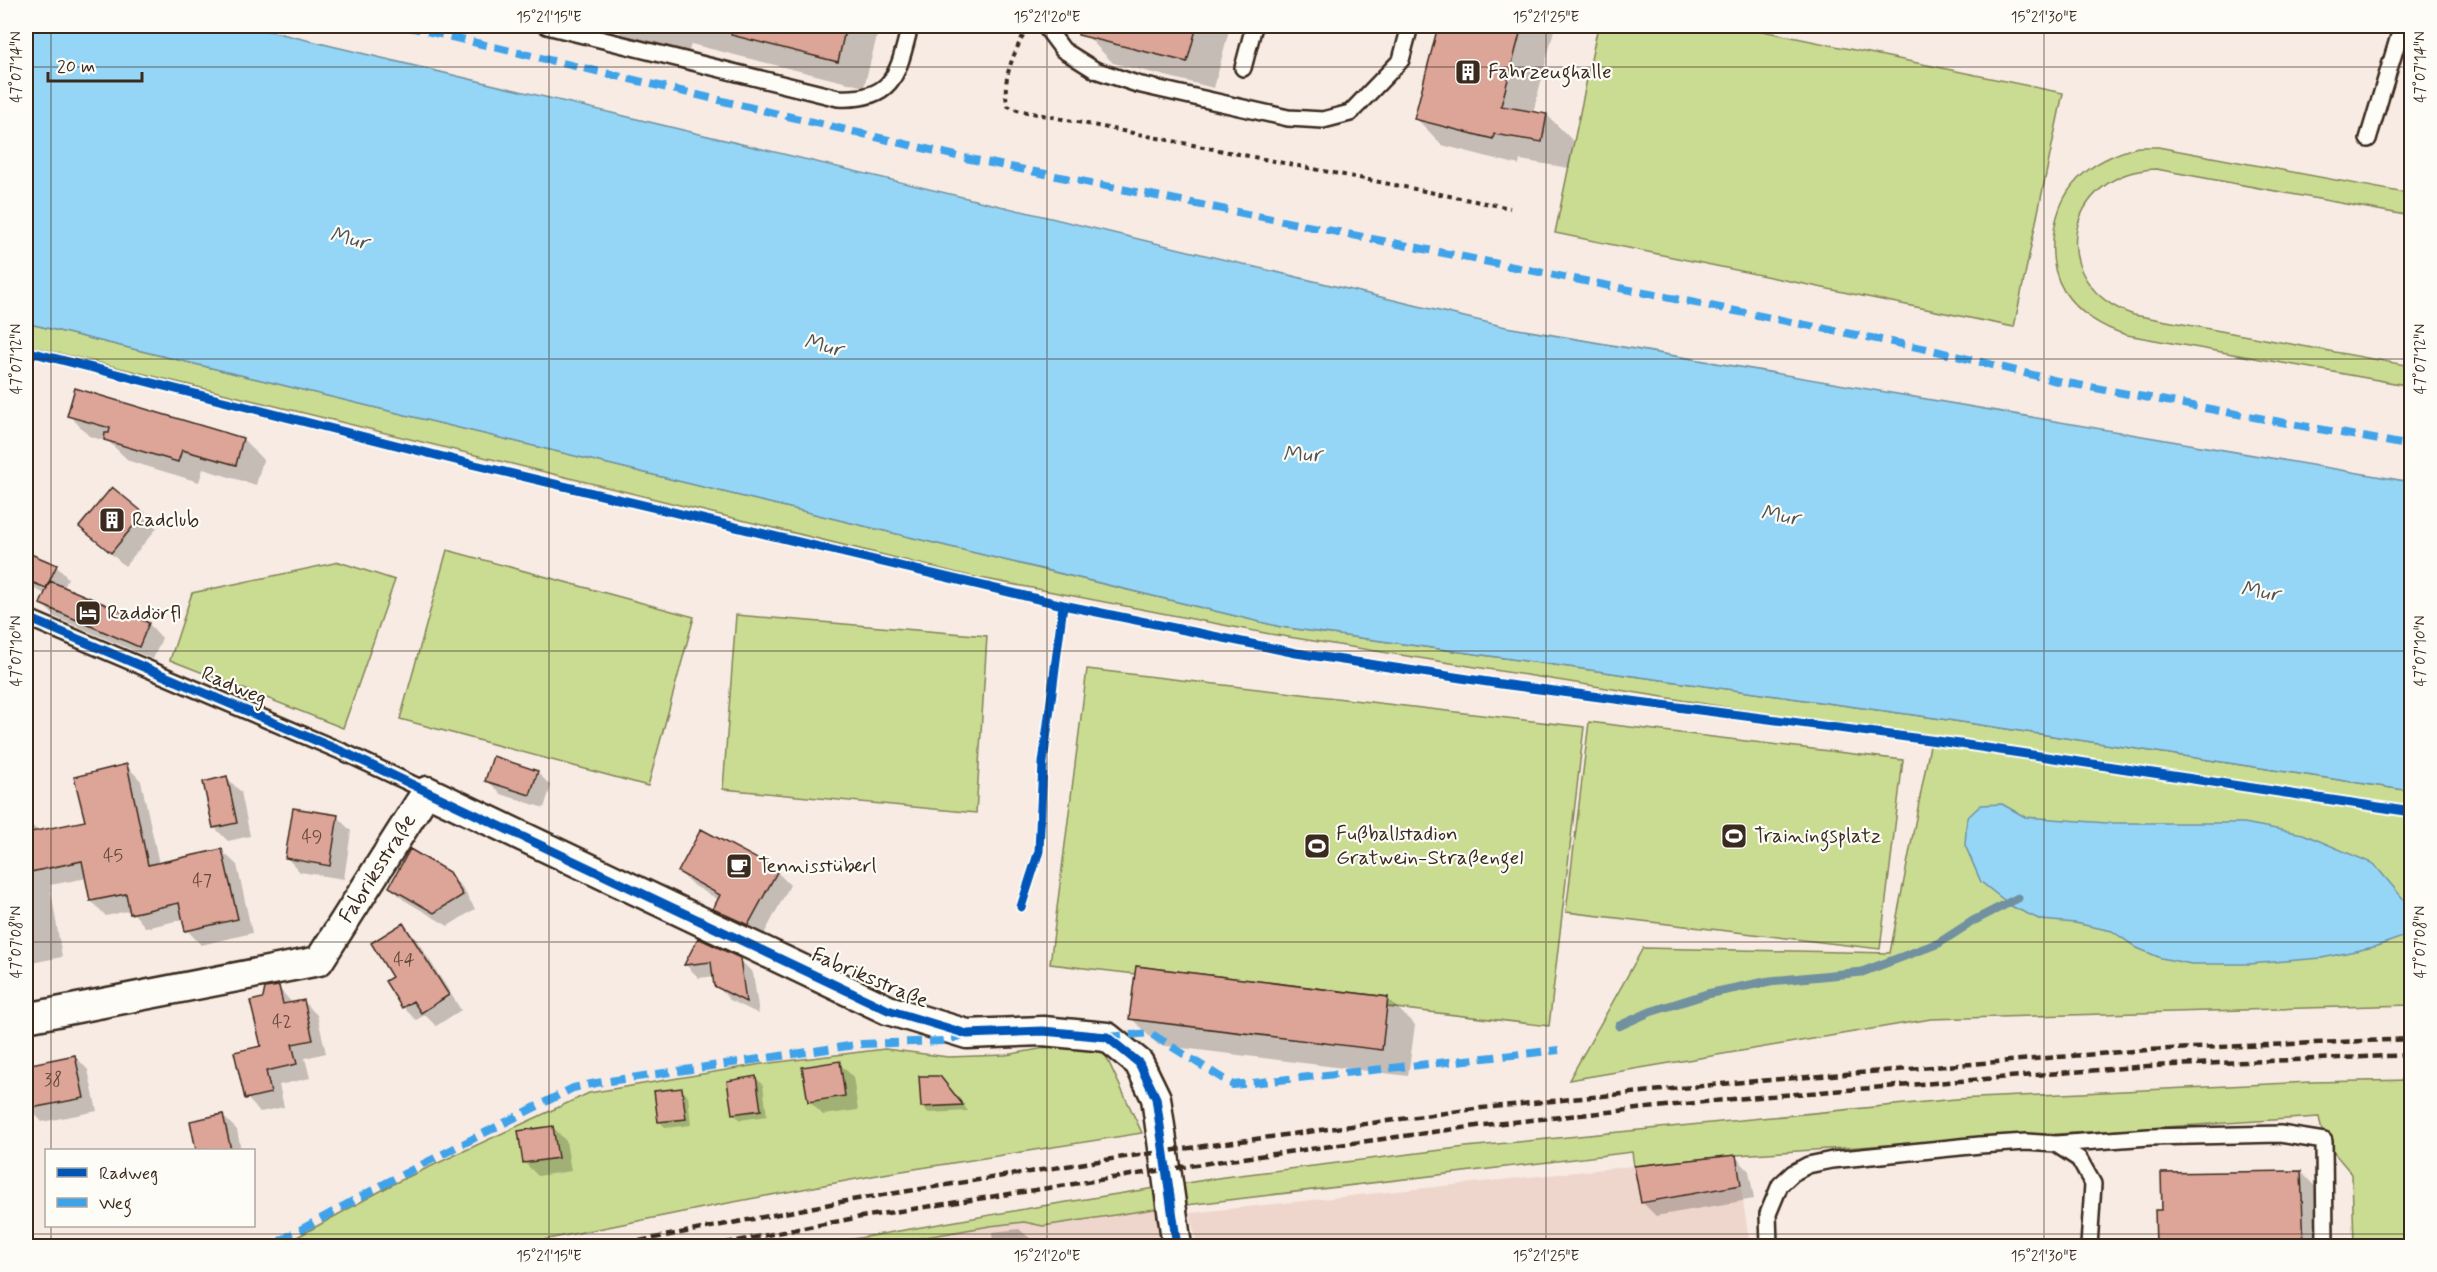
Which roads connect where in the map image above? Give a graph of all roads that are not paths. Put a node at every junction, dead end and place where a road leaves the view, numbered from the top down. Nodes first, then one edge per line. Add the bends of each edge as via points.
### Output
1 (548, 26) edge
2 (910, 26) edge
3 (1045, 26) edge
4 (1254, 26) edge
5 (1410, 26) edge
6 (2402, 26) edge
7 (1243, 68) dead end
8 (2368, 139) dead end
9 (26, 617) edge
10 (427, 791) junction
11 (26, 1018) edge
12 (2056, 1144) junction
13 (1177, 1246) edge
14 (1769, 1246) edge
15 (2089, 1246) edge
16 (2325, 1246) edge

1 - 2 lane via 838,98 860,99 890,85
3 - 5 lane via 1063,50 1095,70 1137,84 1288,118 1323,120 1350,113 1401,60
4 - 7 lane
6 - 8 lane
9 - 10 lane, Radweg
10 - 11 street, Fabriksstraße via 319,961
10 - 13 street, Fabriksstraße via 888,1010 967,1034 1043,1031 1107,1037 1139,1063 1156,1098
12 - 14 lane via 2026,1142 1908,1151 1808,1165 1793,1173 1774,1196 1768,1214
12 - 15 lane via 2079,1159 2093,1184
12 - 16 lane via 2280,1134 2324,1141

